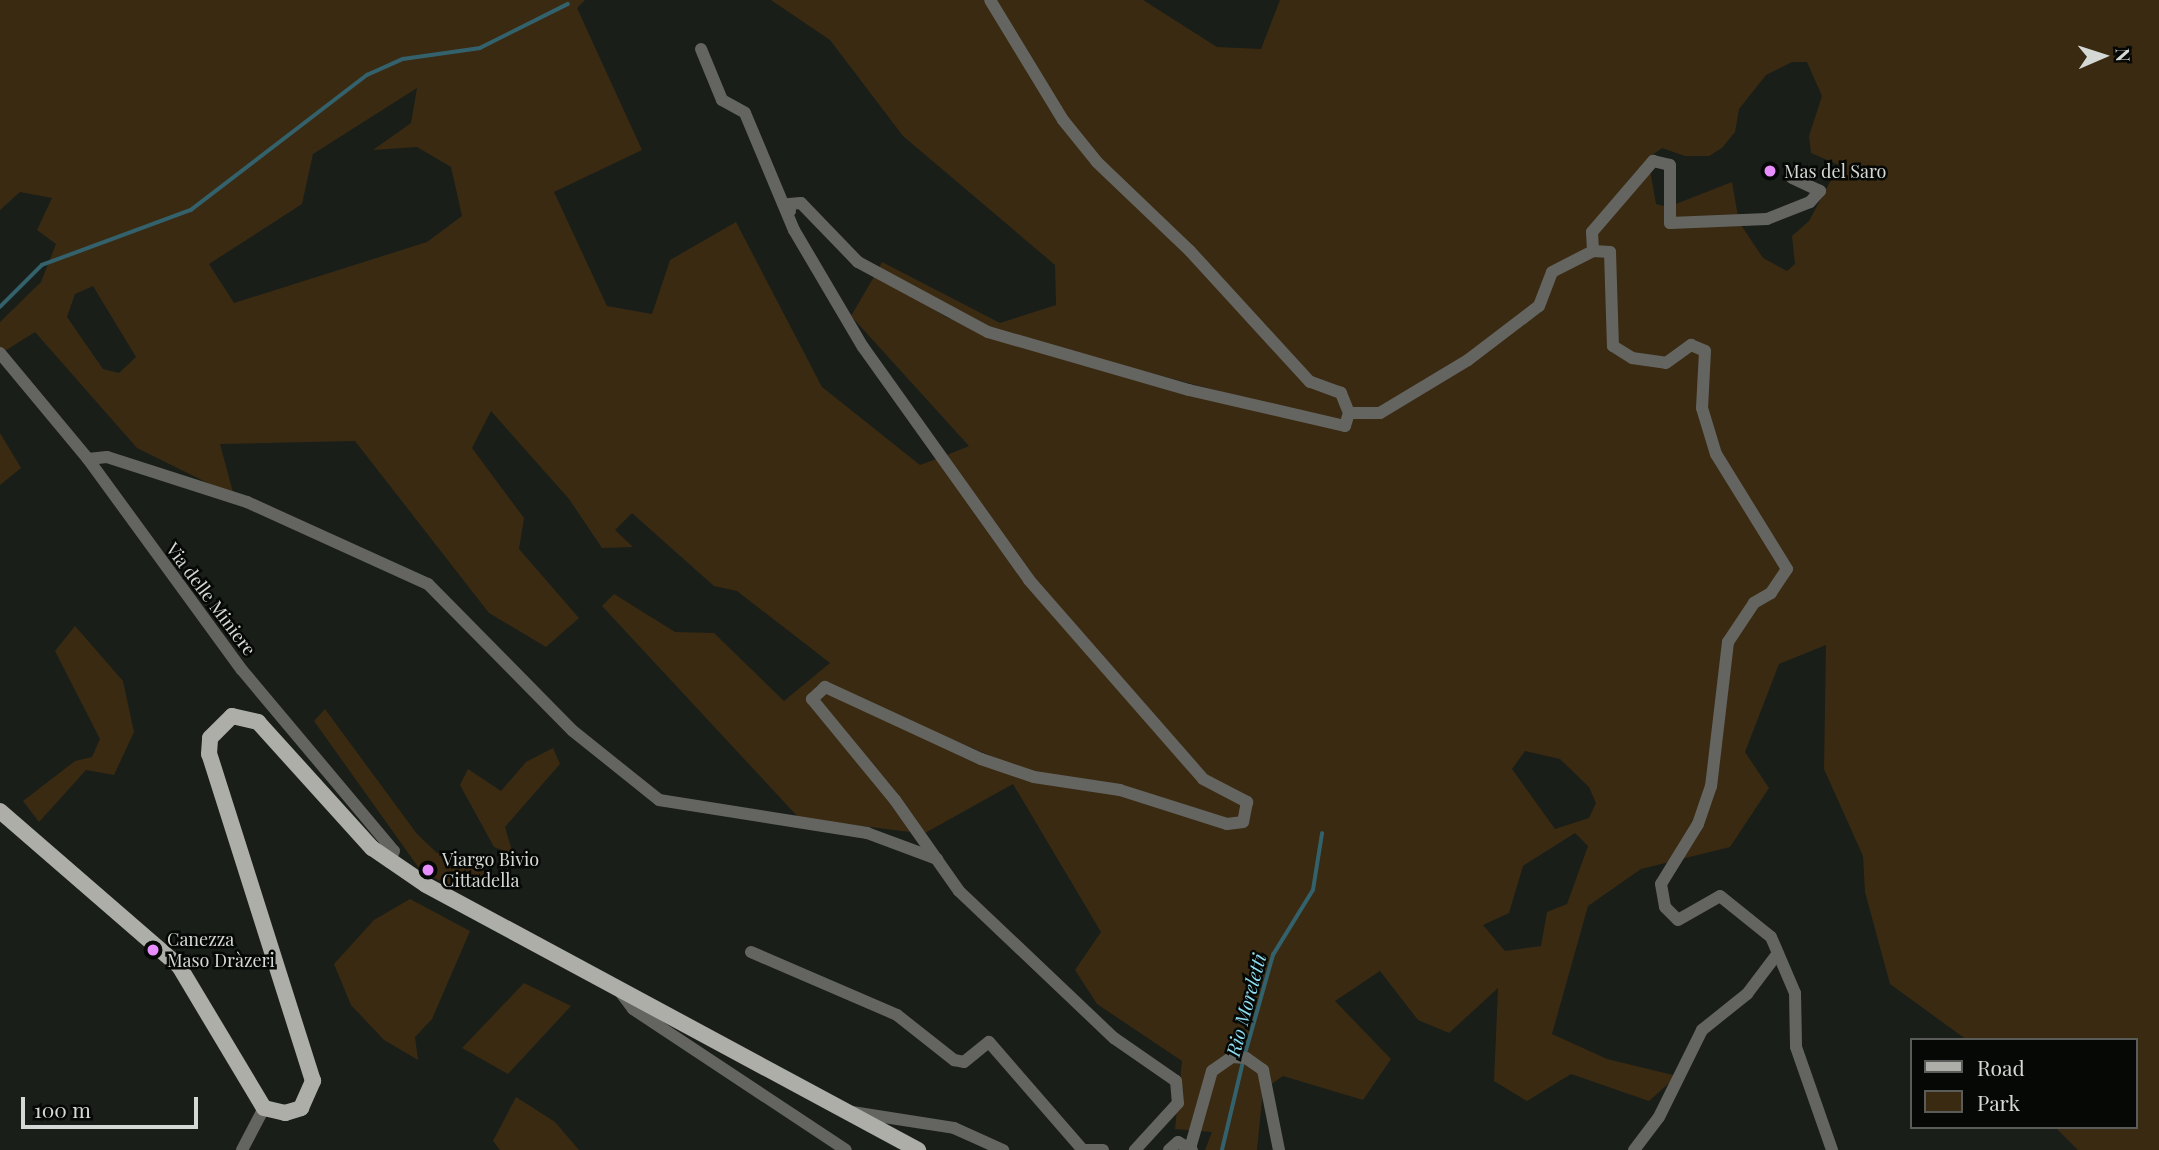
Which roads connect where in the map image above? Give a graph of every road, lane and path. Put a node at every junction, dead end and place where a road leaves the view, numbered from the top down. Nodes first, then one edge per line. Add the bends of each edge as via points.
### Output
1 (990, 0) edge
2 (701, 49) dead end
3 (1792, 178) dead end
4 (790, 211) junction
5 (1593, 251) junction
6 (0, 353) edge
7 (1349, 413) junction
8 (88, 459) junction
9 (0, 811) edge
10 (938, 859) junction
11 (389, 862) junction
12 (751, 952) dead end
13 (1778, 953) junction
14 (618, 988) junction
15 (264, 1108) junction
16 (850, 1112) junction
17 (1191, 1147) edge
18 (1081, 1149) edge
19 (242, 1150) edge
20 (846, 1150) edge
21 (918, 1150) edge
22 (1003, 1150) edge
23 (1102, 1150) edge
24 (1135, 1150) edge
25 (1169, 1150) edge
26 (1279, 1150) edge
27 (1634, 1150) edge
28 (1832, 1150) edge

1 - 7 street via 1063,120 1097,162 1190,251 1310,382 1341,393
2 - 4 street via 723,100 744,113
3 - 5 street via 1820,191 1810,202 1767,219 1670,223 1670,165 1653,161 1592,232
4 - 7 street via 789,204 801,204 858,262 909,295 988,332 1278,413 1345,426
4 - 10 street via 794,230 863,347 1029,580 1203,779 1247,803 1243,822 1227,824 1119,790 1034,777 817,688 812,699
5 - 7 street via 1552,272 1539,306 1468,360 1380,413
5 - 13 street via 1610,253 1613,346 1632,358 1665,363 1691,345 1705,351 1702,408 1716,454 1787,569 1771,593 1754,603 1728,642 1711,786 1698,824 1661,884 1665,907 1678,920 1720,896 1771,937
6 - 8 street, Via delle Miniere
8 - 10 street via 107,457 247,502 428,584 573,731 659,800 867,833
8 - 11 street, Via delle Miniere via 235,662 394,851
9 - 15 main road via 179,965
10 - 24 street via 959,891 1114,1038 1176,1081 1178,1103
11 - 14 main road
11 - 15 main road via 258,722 232,716 220,724 209,754 313,1081 301,1108 285,1113
12 - 18 street via 897,1015 954,1060 964,1062 989,1042
13 - 27 street via 1747,995 1702,1030 1659,1117
13 - 28 street via 1795,993 1796,1046
14 - 16 main road
14 - 20 street via 632,1009
15 - 19 street
16 - 21 main road
16 - 22 street via 954,1128
17 - 25 street via 1178,1142
17 - 26 street via 1212,1070 1232,1057 1246,1058 1263,1070
18 - 23 street

